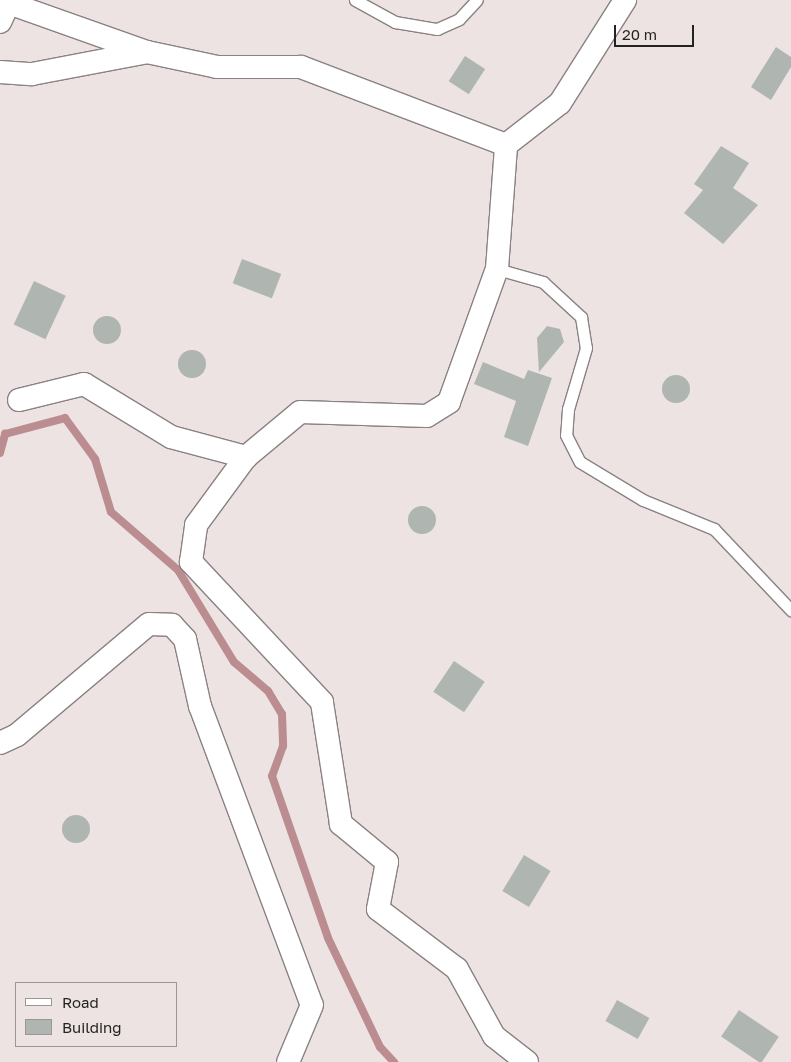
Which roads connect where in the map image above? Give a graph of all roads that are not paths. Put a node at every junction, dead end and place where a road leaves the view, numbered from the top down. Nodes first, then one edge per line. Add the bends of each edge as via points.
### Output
1 (355, 0) edge
2 (477, 0) edge
3 (625, 0) edge
4 (3, 8) edge
5 (147, 52) junction
6 (0, 72) edge
7 (506, 145) junction
8 (497, 269) junction
9 (19, 400) dead end
10 (246, 457) junction
11 (791, 610) edge
12 (0, 743) edge
13 (288, 1062) edge
14 (527, 1062) edge

1 - 2 lane via 395,22 437,29 459,19
3 - 7 street via 560,103
4 - 5 street
5 - 6 street via 32,74
5 - 7 street via 217,67 301,67
7 - 8 street
8 - 10 street via 449,402 427,416 300,412
8 - 11 lane via 542,282 581,317 586,348 568,409 566,435 580,462 643,500 714,529
9 - 10 street via 84,384 170,437
10 - 14 street via 196,525 191,562 322,702 342,824 386,862 378,909 457,969 494,1036
12 - 13 street via 17,735 149,624 172,625 185,639 200,706 312,1005

